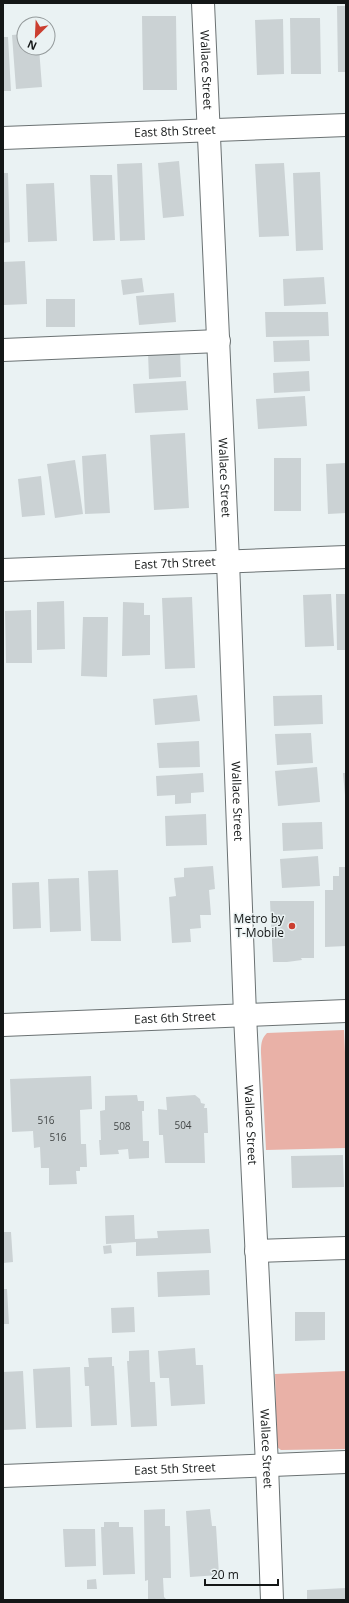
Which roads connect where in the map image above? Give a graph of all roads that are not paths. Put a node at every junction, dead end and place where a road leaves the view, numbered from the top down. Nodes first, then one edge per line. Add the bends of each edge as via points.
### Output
1 (203, 3) edge
2 (346, 125) edge
3 (209, 131) junction
4 (3, 138) edge
5 (218, 341) junction
6 (3, 350) edge
7 (346, 556) edge
8 (228, 561) junction
9 (3, 570) edge
10 (346, 1011) edge
11 (245, 1015) junction
12 (3, 1025) edge
13 (346, 1248) edge
14 (256, 1251) junction
15 (346, 1462) edge
16 (267, 1465) junction
17 (3, 1476) edge
18 (272, 1600) edge

1 - 3 street, Wallace Street
2 - 3 street, East 8th Street
3 - 4 street, East 8th Street
3 - 5 street, Wallace Street
5 - 6 street
5 - 8 street, Wallace Street
7 - 8 street, East 7th Street
8 - 9 street, East 7th Street
8 - 11 street, Wallace Street
10 - 11 street, East 6th Street
11 - 12 street, East 6th Street
11 - 14 street, Wallace Street
13 - 14 street
14 - 16 street, Wallace Street
15 - 16 street, East 5th Street
16 - 17 street, East 5th Street
16 - 18 street, Wallace Street

